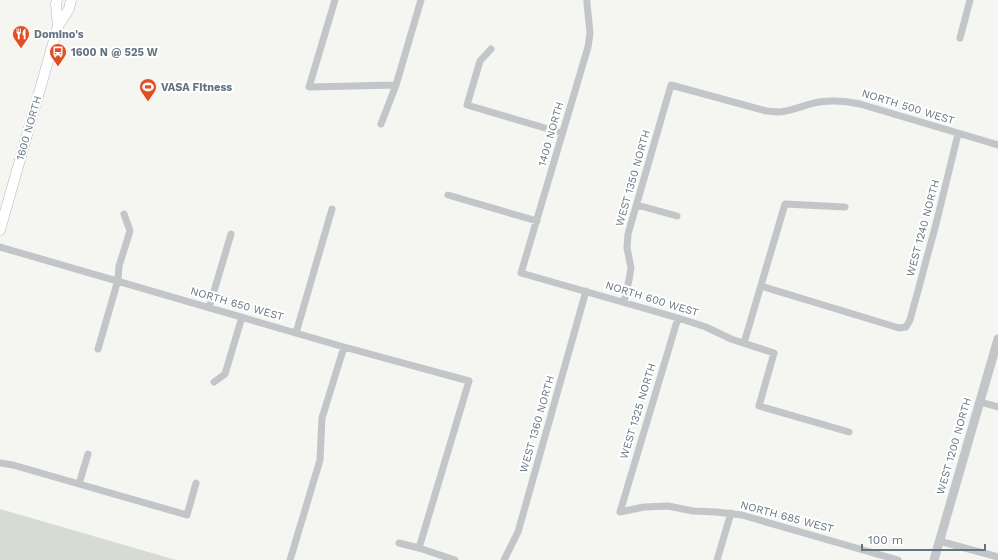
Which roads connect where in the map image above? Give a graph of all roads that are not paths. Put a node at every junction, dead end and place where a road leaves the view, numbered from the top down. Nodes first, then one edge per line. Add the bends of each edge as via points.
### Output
1 (57, 0) edge
2 (71, 0) edge
3 (335, 0) edge
4 (420, 0) edge
5 (587, 0) edge
6 (970, 0) edge
7 (58, 26) junction
8 (960, 38) dead end
9 (491, 49) dead end
10 (396, 85) junction
11 (671, 85) joint
12 (382, 124) dead end
13 (562, 133) junction
14 (958, 134) junction
15 (998, 145) edge
16 (448, 195) dead end
17 (637, 205) junction
18 (845, 207) dead end
19 (332, 209) dead end
20 (124, 214) dead end
21 (677, 216) dead end
22 (537, 221) junction
23 (0, 230) edge
24 (232, 234) dead end
25 (0, 247) edge
26 (521, 273) joint
27 (118, 280) junction
28 (761, 286) junction
29 (586, 291) junction
30 (624, 302) junction
31 (209, 308) junction
32 (242, 317) junction
33 (678, 318) junction
34 (296, 333) junction
35 (998, 340) edge
36 (744, 343) junction
37 (344, 347) junction
38 (98, 349) dead end
39 (214, 382) dead end
40 (980, 402) junction
41 (998, 407) edge
42 (849, 432) dead end
43 (88, 454) dead end
44 (0, 463) edge
45 (196, 483) dead end
46 (79, 484) junction
47 (620, 512) joint
48 (731, 513) junction
49 (939, 541) junction
50 (399, 543) dead end
51 (419, 548) junction
52 (998, 557) edge
53 (290, 560) edge
54 (455, 560) edge
55 (504, 560) edge
56 (717, 560) edge
57 (898, 560) edge
58 (934, 560) edge

1 - 7 main road, 1600 NORTH
2 - 7 main road, 1600 NORTH via 69,9
3 - 10 street via 309,87
4 - 10 street
5 - 13 street, 1400 NORTH via 590,33 588,47
6 - 8 street
7 - 23 main road, 1600 NORTH
9 - 13 street via 480,61 467,105
10 - 12 street
11 - 14 street, NORTH 500 WEST via 766,111 779,112 821,102 847,101
11 - 17 street, WEST 1350 NORTH
13 - 22 street, 1400 NORTH
14 - 15 street, NORTH 500 WEST
14 - 28 street, WEST 1240 NORTH via 930,246 906,327 899,328
16 - 22 street
17 - 21 street
17 - 30 street, WEST 1350 NORTH via 628,234 630,268
18 - 28 street via 785,204
19 - 34 street
20 - 27 street via 130,231 119,266
22 - 26 street, 1400 NORTH
24 - 31 street
25 - 27 street, NORTH 650 WEST
26 - 29 street, NORTH 600 WEST
27 - 31 street, NORTH 650 WEST
27 - 38 street
28 - 36 street
29 - 30 street, NORTH 600 WEST
29 - 55 street, WEST 1360 NORTH via 518,532
30 - 33 street, NORTH 600 WEST
31 - 32 street, NORTH 650 WEST
32 - 34 street, NORTH 650 WEST
32 - 39 street via 225,374
33 - 36 street, NORTH 600 WEST
33 - 47 street, WEST 1325 NORTH
34 - 37 street, NORTH 650 WEST
35 - 40 street, WEST 1200 NORTH
36 - 42 street, NORTH 600 WEST via 774,353 759,406
37 - 51 street, NORTH 650 WEST via 469,381
37 - 53 street via 322,418 320,460
40 - 41 street
40 - 49 street, WEST 1200 NORTH
43 - 46 street
44 - 46 street
45 - 46 street via 187,515
47 - 48 street, NORTH 685 WEST via 668,506 693,511
48 - 56 street
48 - 57 street, NORTH 685 WEST
49 - 52 street
49 - 58 street, WEST 1200 NORTH
50 - 51 street
51 - 54 street

